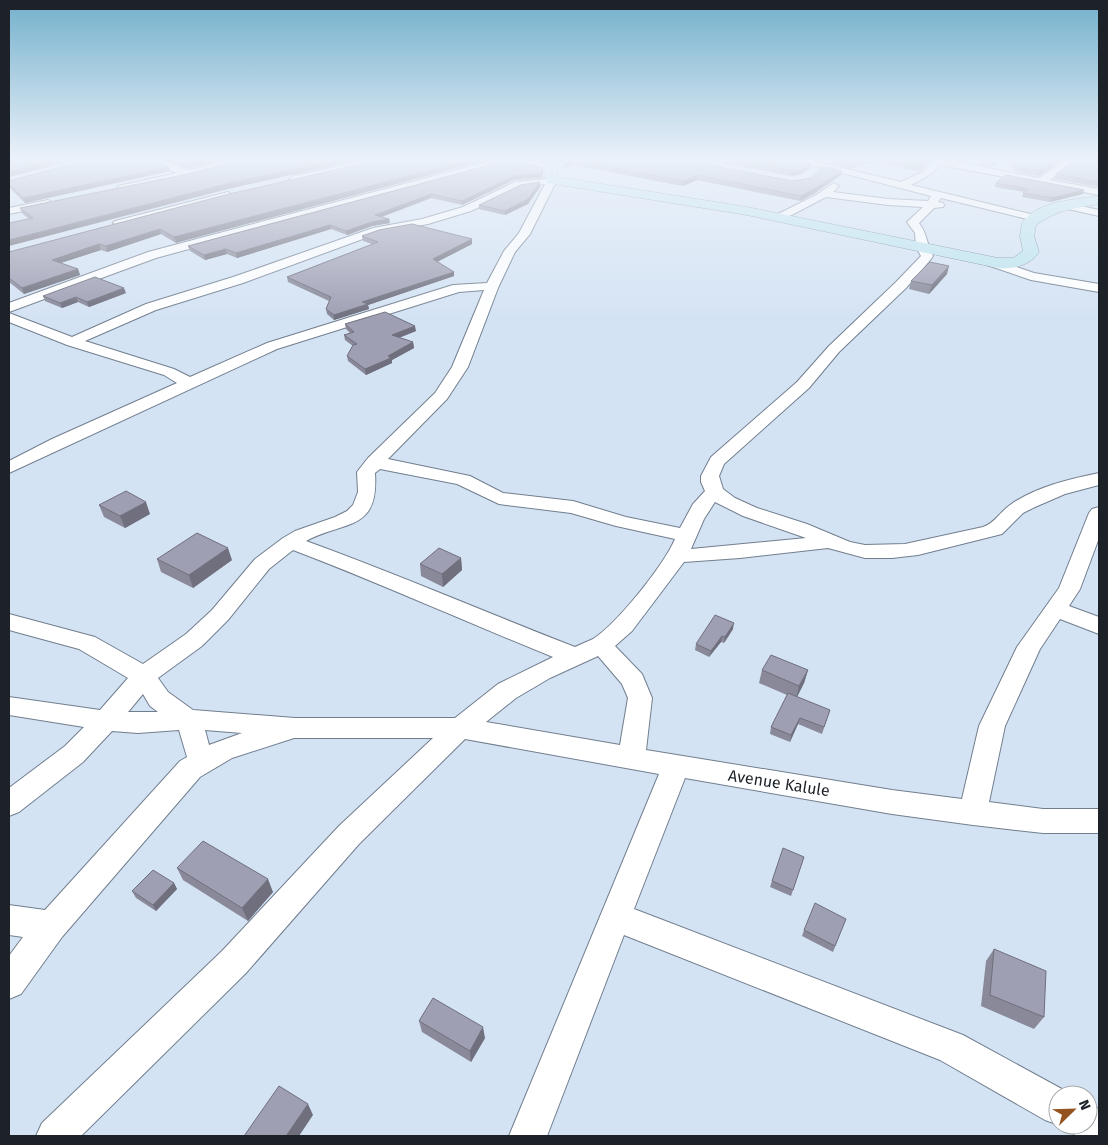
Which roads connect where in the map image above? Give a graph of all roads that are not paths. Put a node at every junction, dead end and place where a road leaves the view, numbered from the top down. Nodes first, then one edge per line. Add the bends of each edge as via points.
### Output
1 (160, 212) edge
2 (310, 212) edge
3 (456, 212) edge
4 (534, 212) edge
5 (752, 212) edge
6 (789, 212) edge
7 (925, 212) edge
8 (1033, 212) edge
9 (778, 218) junction
10 (112, 225) edge
11 (925, 252) junction
12 (991, 262) junction
13 (1022, 262) junction
14 (1062, 282) junction
15 (491, 288) junction
16 (1099, 288) edge
17 (9, 308) edge
18 (9, 317) edge
19 (72, 342) junction
20 (190, 383) junction
21 (374, 462) junction
22 (9, 468) edge
23 (1099, 479) edge
24 (714, 492) junction
25 (1099, 513) edge
26 (687, 535) junction
27 (290, 542) junction
28 (829, 542) junction
29 (678, 556) junction
30 (1055, 609) junction
31 (9, 622) edge
32 (1099, 626) edge
33 (601, 645) junction
34 (577, 657) junction
35 (144, 676) junction
36 (9, 706) edge
37 (188, 719) junction
38 (106, 721) junction
39 (295, 728) junction
40 (460, 728) junction
41 (632, 757) junction
42 (201, 759) junction
43 (676, 766) junction
44 (9, 804) edge
45 (973, 813) junction
46 (1099, 821) edge
47 (615, 916) junction
48 (9, 920) edge
49 (51, 926) junction
50 (9, 982) edge
51 (1048, 1101) edge
52 (55, 1136) edge
53 (528, 1136) edge

1 - 10 street
2 - 17 street via 152,255
3 - 19 street via 434,220 377,230 238,280 151,307
4 - 15 street
5 - 9 street
6 - 9 street
7 - 11 street via 913,222 921,233
8 - 13 street via 1027,236 1031,252
9 - 11 street
11 - 12 street
11 - 24 street via 901,285 834,349 803,385 718,461 710,471
12 - 13 street
12 - 14 street via 1016,272
13 - 14 street
14 - 16 street
15 - 20 street via 458,288 299,337
15 - 21 street via 460,368 441,396
18 - 19 street
19 - 20 street via 141,362
20 - 22 street
21 - 26 street via 463,480 511,501 573,507 623,522
21 - 27 street via 366,472 367,492 362,507 354,515
23 - 28 street via 1025,504 998,528 984,534 907,552 870,551
24 - 26 street via 703,504
24 - 28 street via 751,514 792,525
25 - 30 street via 1069,590
26 - 29 street
27 - 34 street
27 - 35 street via 262,564 220,615 194,640
28 - 29 street
29 - 33 street via 624,625
30 - 32 street
30 - 45 street via 1029,647 992,726
31 - 35 street via 87,644
33 - 34 street
33 - 41 street via 633,680 640,698
34 - 40 street via 507,691
35 - 37 street via 159,699
35 - 38 street
36 - 38 street
37 - 38 street via 138,723
37 - 39 street
37 - 42 street
38 - 44 street via 74,754
39 - 40 street, Avenue Kalule
39 - 42 street
40 - 41 street, Avenue Kalule
40 - 52 street via 349,835 234,962
41 - 43 street, Avenue Kalule
42 - 49 street
43 - 45 street, Avenue Kalule
43 - 47 street
45 - 46 street, Avenue Kalule via 1043,821
47 - 51 street via 951,1047
47 - 53 street
48 - 49 street
49 - 50 street

